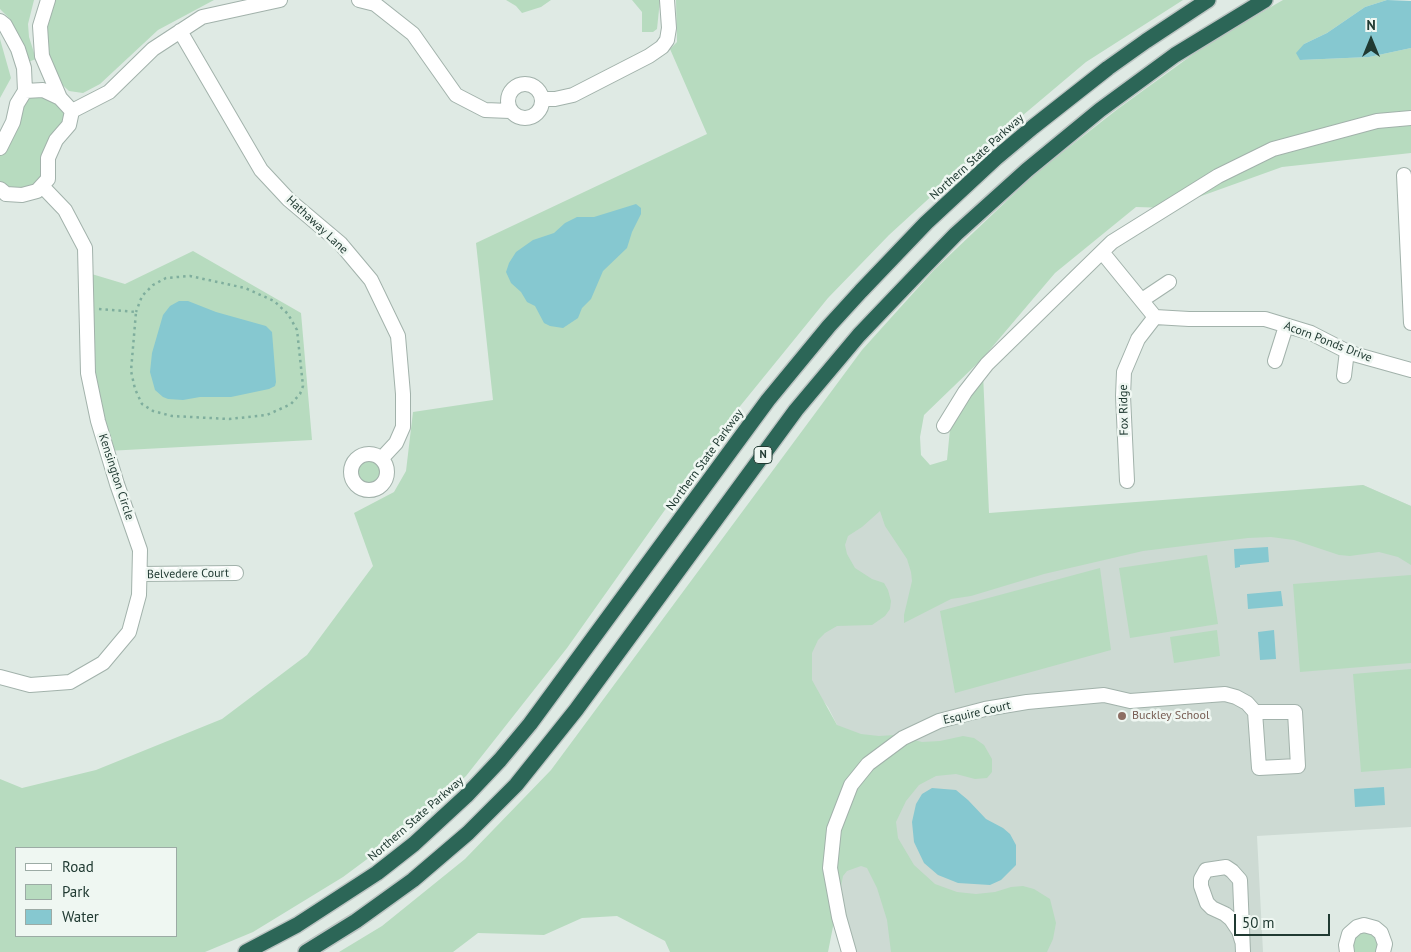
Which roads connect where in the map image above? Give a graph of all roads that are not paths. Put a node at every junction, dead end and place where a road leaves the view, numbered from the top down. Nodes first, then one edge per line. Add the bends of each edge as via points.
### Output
1 (48, 0) edge
2 (280, 0) edge
3 (359, 0) edge
4 (668, 0) edge
5 (1208, 0) edge
6 (1265, 0) edge
7 (0, 21) edge
8 (180, 32) junction
9 (25, 91) junction
10 (60, 98) junction
11 (542, 99) junction
12 (72, 111) junction
13 (510, 111) junction
14 (1411, 118) edge
15 (0, 148) edge
16 (1404, 175) dead end
17 (42, 186) junction
18 (0, 189) edge
19 (1102, 252) junction
20 (1169, 282) dead end
21 (1142, 300) junction
22 (1155, 317) junction
23 (1411, 323) edge
24 (1286, 326) junction
25 (1347, 351) junction
26 (1275, 361) dead end
27 (1411, 370) edge
28 (1344, 376) dead end
29 (944, 426) dead end
30 (382, 458) dead end
31 (1126, 482) dead end
32 (140, 574) junction
33 (236, 574) dead end
34 (0, 677) edge
35 (1255, 712) junction
36 (1243, 946) edge
37 (246, 952) edge
38 (306, 952) edge
39 (849, 952) edge
40 (1347, 952) edge
41 (1383, 952) edge

1 - 10 street via 40,26 42,56
2 - 8 street via 202,17
3 - 13 street via 376,4 413,34 456,95 485,110
4 - 11 street via 669,28 662,47 573,95
5 - 37 highway, Northern State Parkway / N via 1108,68 996,158 861,291 768,400 540,711 466,796 377,873 297,925
6 - 38 highway, N via 1175,55 1092,116 1027,170 922,268 859,335 796,410 571,717 516,785 468,833 413,880
7 - 9 street via 18,49 24,68
8 - 12 street via 153,49 109,92
8 - 30 street, Hathaway Lane via 261,170 289,200 340,243 371,280 398,336 403,428 396,443
9 - 10 street via 44,90
9 - 15 street
10 - 12 street
11 - 13 street via 539,111 530,118 519,117
11 - 13 street via 537,88 521,84 508,94
12 - 17 street via 69,125 56,140 48,158 48,178
14 - 19 street via 1377,121 1273,149 1218,176 1112,242
16 - 23 street
17 - 18 street via 37,191 22,195 6,194
17 - 32 street, Kensington Circle via 65,210 85,248 88,373 98,422 140,550
19 - 21 street
19 - 29 street via 987,364
20 - 21 street
21 - 22 street
22 - 24 street, Acorn Ponds Drive via 1265,319
22 - 31 street, Fox Ridge via 1138,339 1124,372
24 - 25 street, Acorn Ponds Drive via 1311,333
24 - 26 street
25 - 27 street, Acorn Ponds Drive
25 - 28 street
32 - 33 street, Belvedere Court
32 - 34 street, Kensington Circle via 139,594 129,632 103,663 70,682 30,685
35 - 35 street via 1259,768 1298,766 1295,712
35 - 39 street, Esquire Court via 1247,703 1225,694 1130,700 1104,694 985,709 939,721 903,738 868,764 851,785 834,829 830,868
36 - 36 street via 1240,880 1226,867 1206,870 1201,886 1207,903 1231,918 1240,932
40 - 41 street via 1349,934 1364,925 1381,933 1385,944

